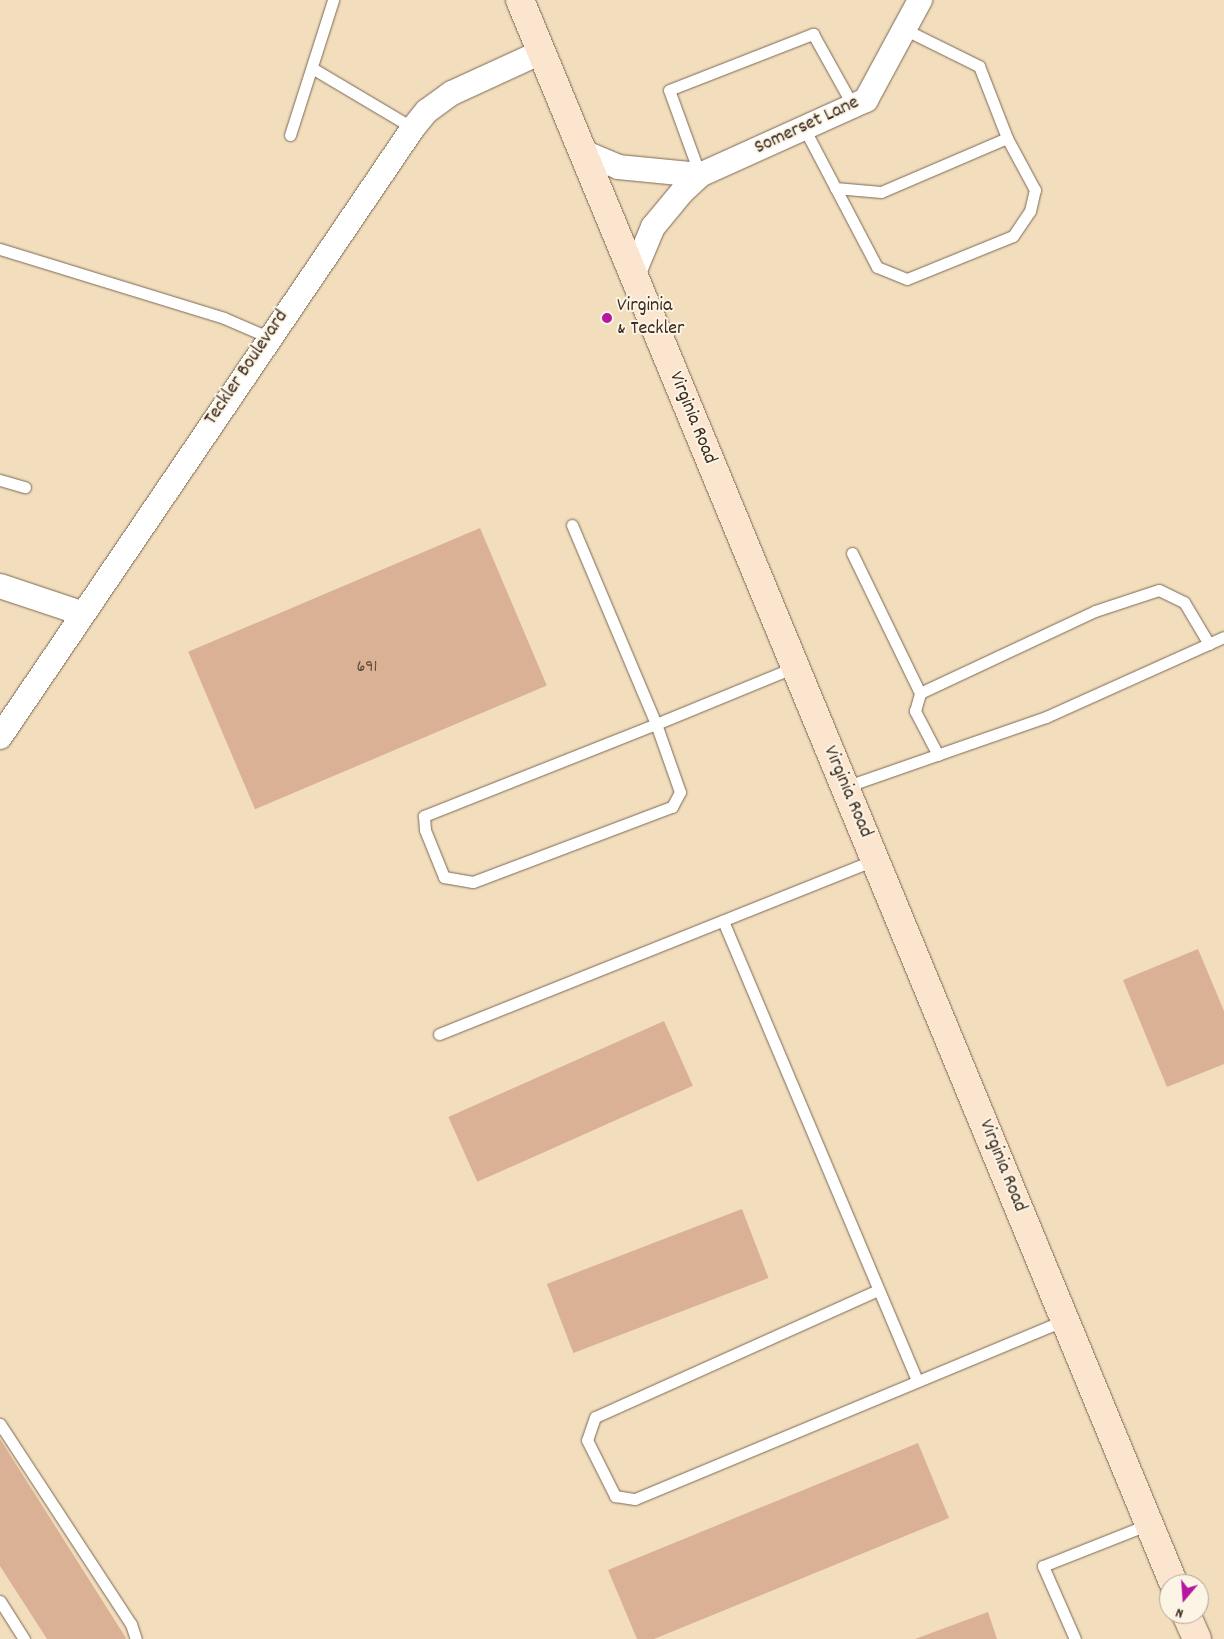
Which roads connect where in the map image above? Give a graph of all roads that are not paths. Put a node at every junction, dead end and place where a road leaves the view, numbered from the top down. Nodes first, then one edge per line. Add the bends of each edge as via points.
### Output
1 (333, 0) edge
2 (520, 0) edge
3 (920, 0) edge
4 (904, 29) junction
5 (541, 52) junction
6 (312, 68) junction
7 (853, 106) junction
8 (413, 128) junction
9 (804, 128) junction
10 (290, 135) dead end
11 (1007, 138) junction
12 (579, 144) junction
13 (700, 175) junction
14 (835, 188) junction
15 (0, 249) edge
16 (637, 283) junction
17 (268, 337) junction
18 (0, 480) edge
19 (25, 487) dead end
20 (572, 525) dead end
21 (852, 553) dead end
22 (0, 586) edge
23 (81, 613) junction
24 (1224, 637) edge
25 (1209, 644) junction
26 (795, 668) junction
27 (920, 694) junction
28 (656, 724) junction
29 (0, 737) edge
30 (938, 755) junction
31 (845, 787) junction
32 (875, 860) junction
33 (723, 921) junction
34 (439, 1034) dead end
35 (878, 1290) junction
36 (1065, 1320) junction
37 (917, 1381) junction
38 (0, 1424) edge
39 (1149, 1524) junction
40 (1170, 1574) edge
41 (0, 1601) edge
42 (1190, 1624) edge
43 (24, 1639) edge
44 (136, 1639) edge
45 (1075, 1639) edge
46 (1197, 1639) edge

1 - 6 lane
2 - 5 street, Virginia Road
3 - 4 street, Somerset Lane
4 - 7 street, Somerset Lane via 866,100
4 - 11 lane via 979,66
5 - 8 street, Teckler Boulevard via 452,93 427,111
5 - 12 street, Virginia Road
6 - 8 lane
6 - 10 lane
7 - 9 street, Somerset Lane
7 - 13 lane via 813,34 669,90
8 - 17 street, Teckler Boulevard
9 - 13 street, Somerset Lane
9 - 14 lane
11 - 14 lane via 881,192
11 - 14 lane via 1035,190 1030,211 1013,236 907,278 877,267
12 - 13 street, Somerset Lane via 588,154 618,167
12 - 16 street, Virginia Road
13 - 16 street, Somerset Lane via 653,227 635,270
15 - 17 lane via 224,318
16 - 26 street, Virginia Road
17 - 23 street, Teckler Boulevard
18 - 19 lane
20 - 28 lane
21 - 27 lane
22 - 23 street
23 - 29 street, Teckler Boulevard
24 - 25 lane
25 - 27 lane via 1184,602 1160,590 1095,611
25 - 30 lane via 1046,717
26 - 28 lane
26 - 31 street, Virginia Road
27 - 30 lane via 915,711
28 - 28 lane via 680,792 672,807 473,882 444,877 425,830 424,816
30 - 31 lane
31 - 32 street, Virginia Road
32 - 33 lane
32 - 36 street, Virginia Road
33 - 34 lane
33 - 35 lane
35 - 37 lane
35 - 37 lane via 595,1417 587,1440 615,1496 636,1499
36 - 37 lane
36 - 39 street, Virginia Road
38 - 44 lane via 131,1624
39 - 40 street, Virginia Road
39 - 45 lane via 1043,1566
41 - 43 lane
42 - 46 street

